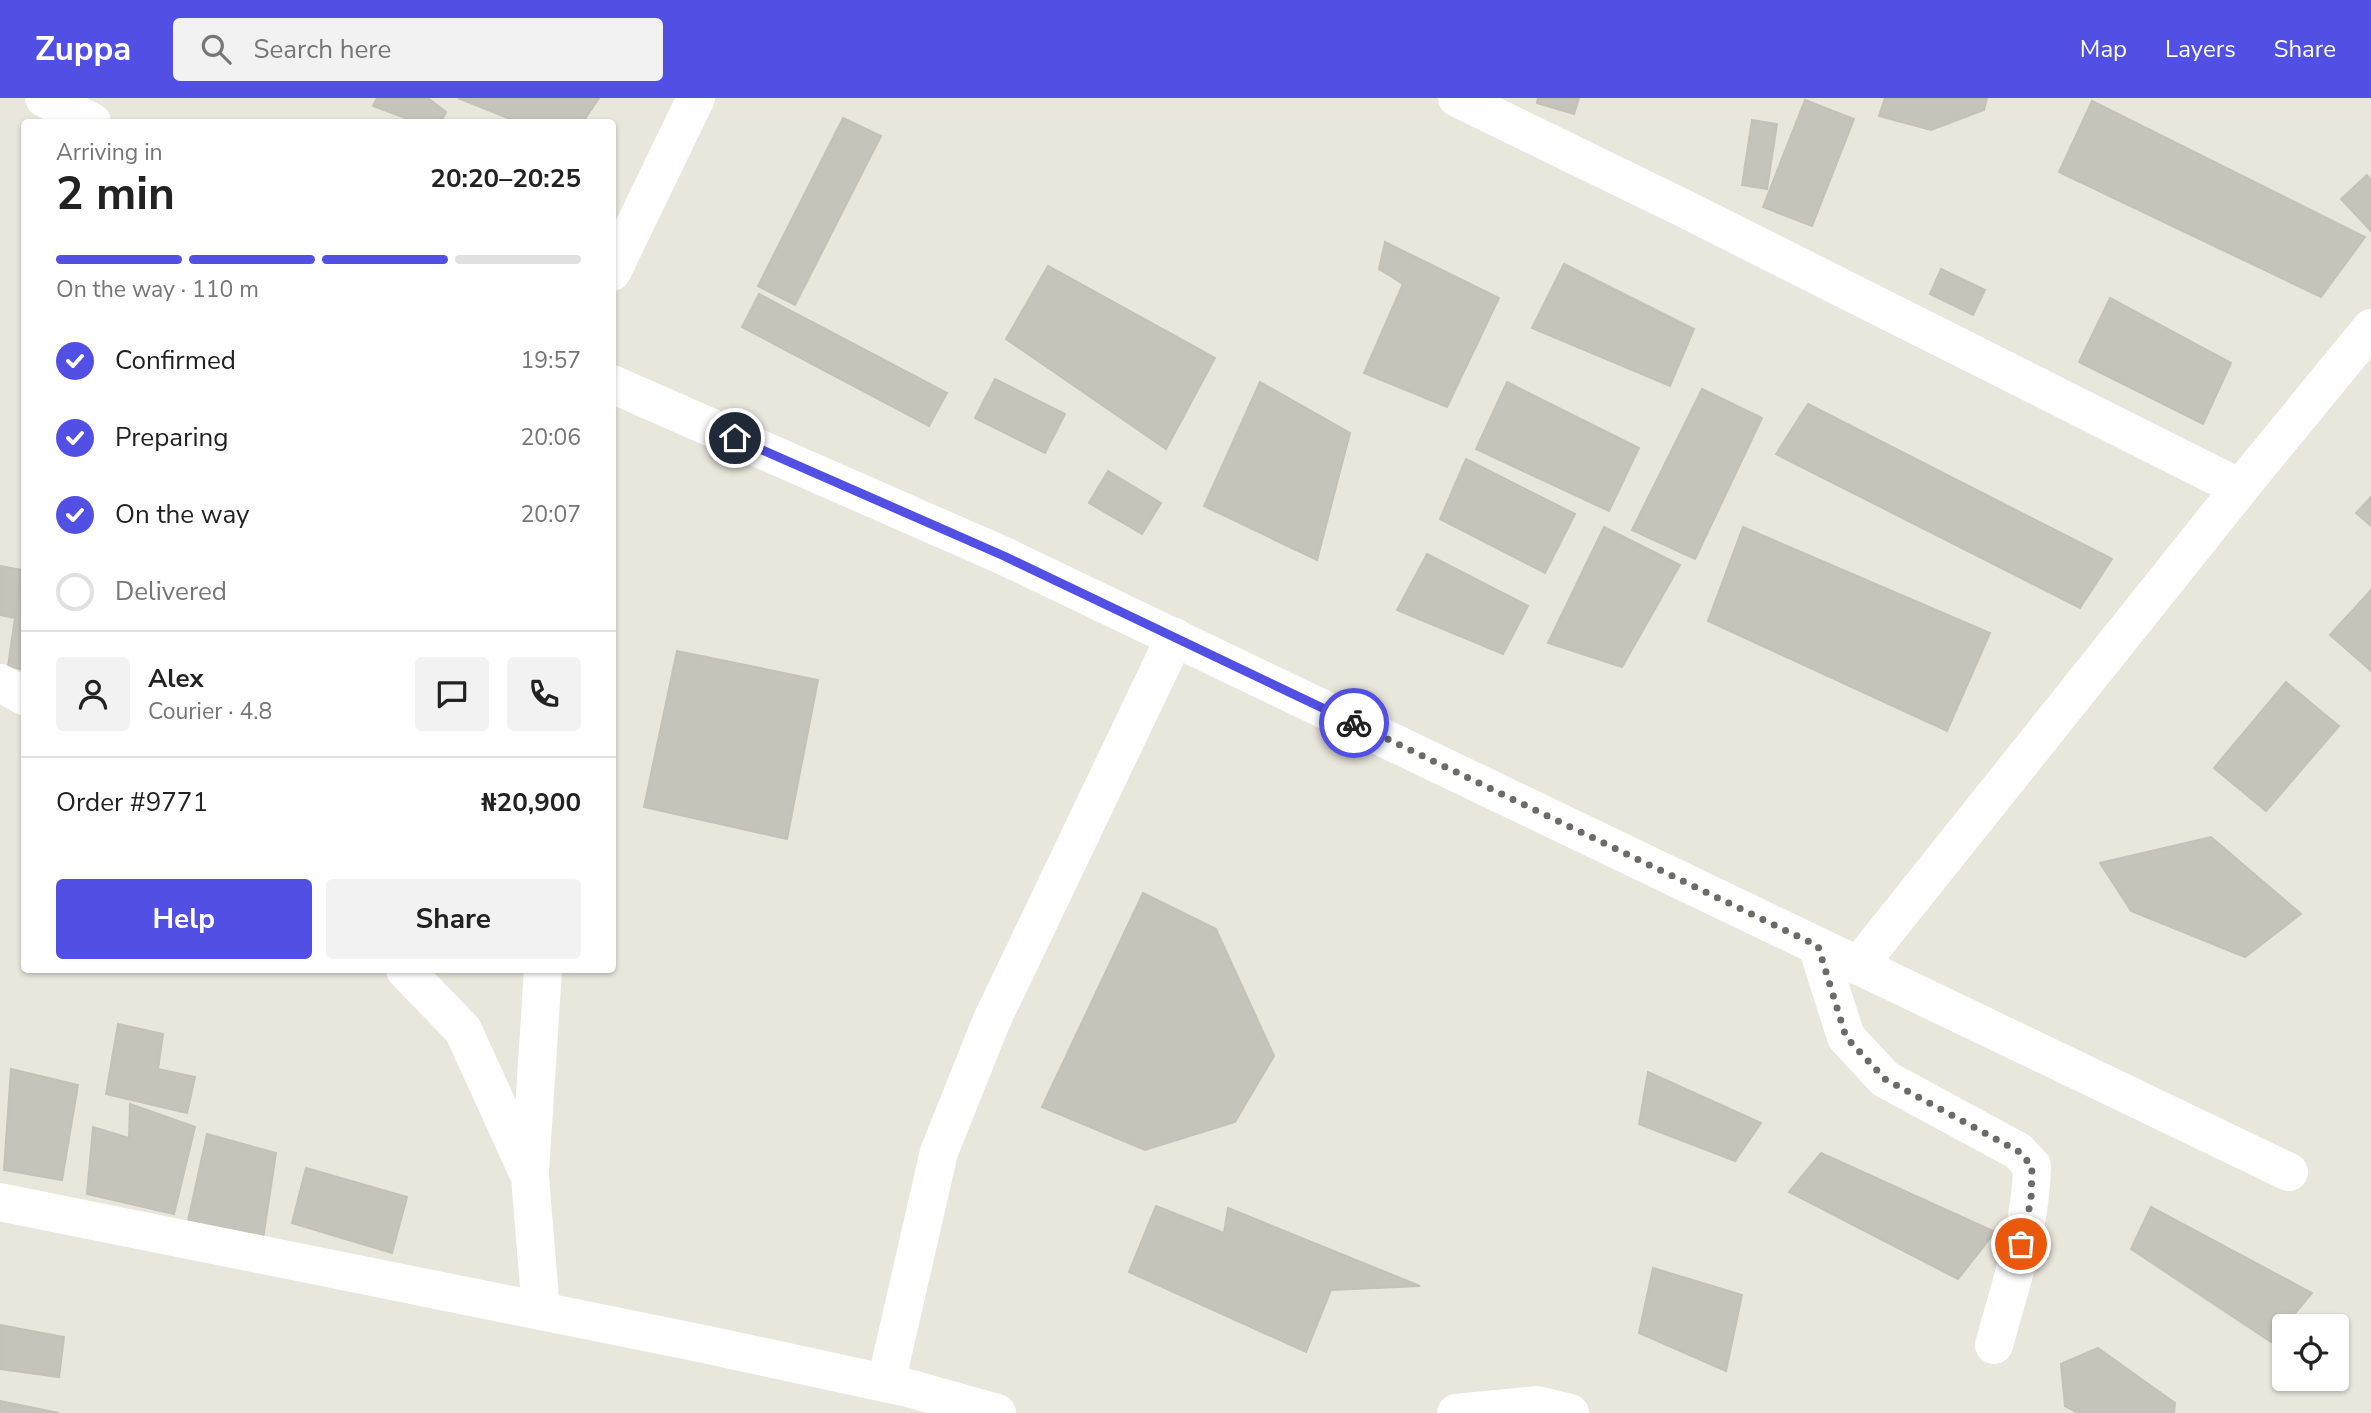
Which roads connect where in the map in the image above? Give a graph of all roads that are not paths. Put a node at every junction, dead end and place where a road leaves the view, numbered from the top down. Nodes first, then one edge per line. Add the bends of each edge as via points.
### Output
1 (44, 98) edge
2 (696, 98) edge
3 (1457, 98) edge
4 (86, 119) edge
5 (616, 264) edge
6 (2371, 328) edge
7 (616, 386) edge
8 (2241, 488) junction
9 (1175, 637) junction
10 (0, 683) edge
11 (21, 694) edge
12 (1818, 946) junction
13 (1858, 966) junction
14 (408, 973) edge
15 (543, 973) edge
16 (2289, 1172) dead end
17 (530, 1177) junction
18 (0, 1202) edge
19 (541, 1311) junction
20 (1994, 1345) dead end
21 (886, 1383) junction
22 (997, 1413) edge
23 (1457, 1413) edge
24 (1570, 1413) edge

1 - 4 street
2 - 5 street
3 - 8 street
6 - 8 street
7 - 9 street via 1004,556
8 - 13 street
9 - 12 street
9 - 21 street via 991,1022 939,1152
10 - 11 street
12 - 13 street
12 - 20 street via 1846,1037 1885,1079 2018,1151 2032,1166 2031,1200
13 - 16 street
14 - 17 street via 463,1030
15 - 17 street
17 - 19 street
18 - 19 street
19 - 21 street
21 - 22 street
23 - 24 street via 1537,1405

